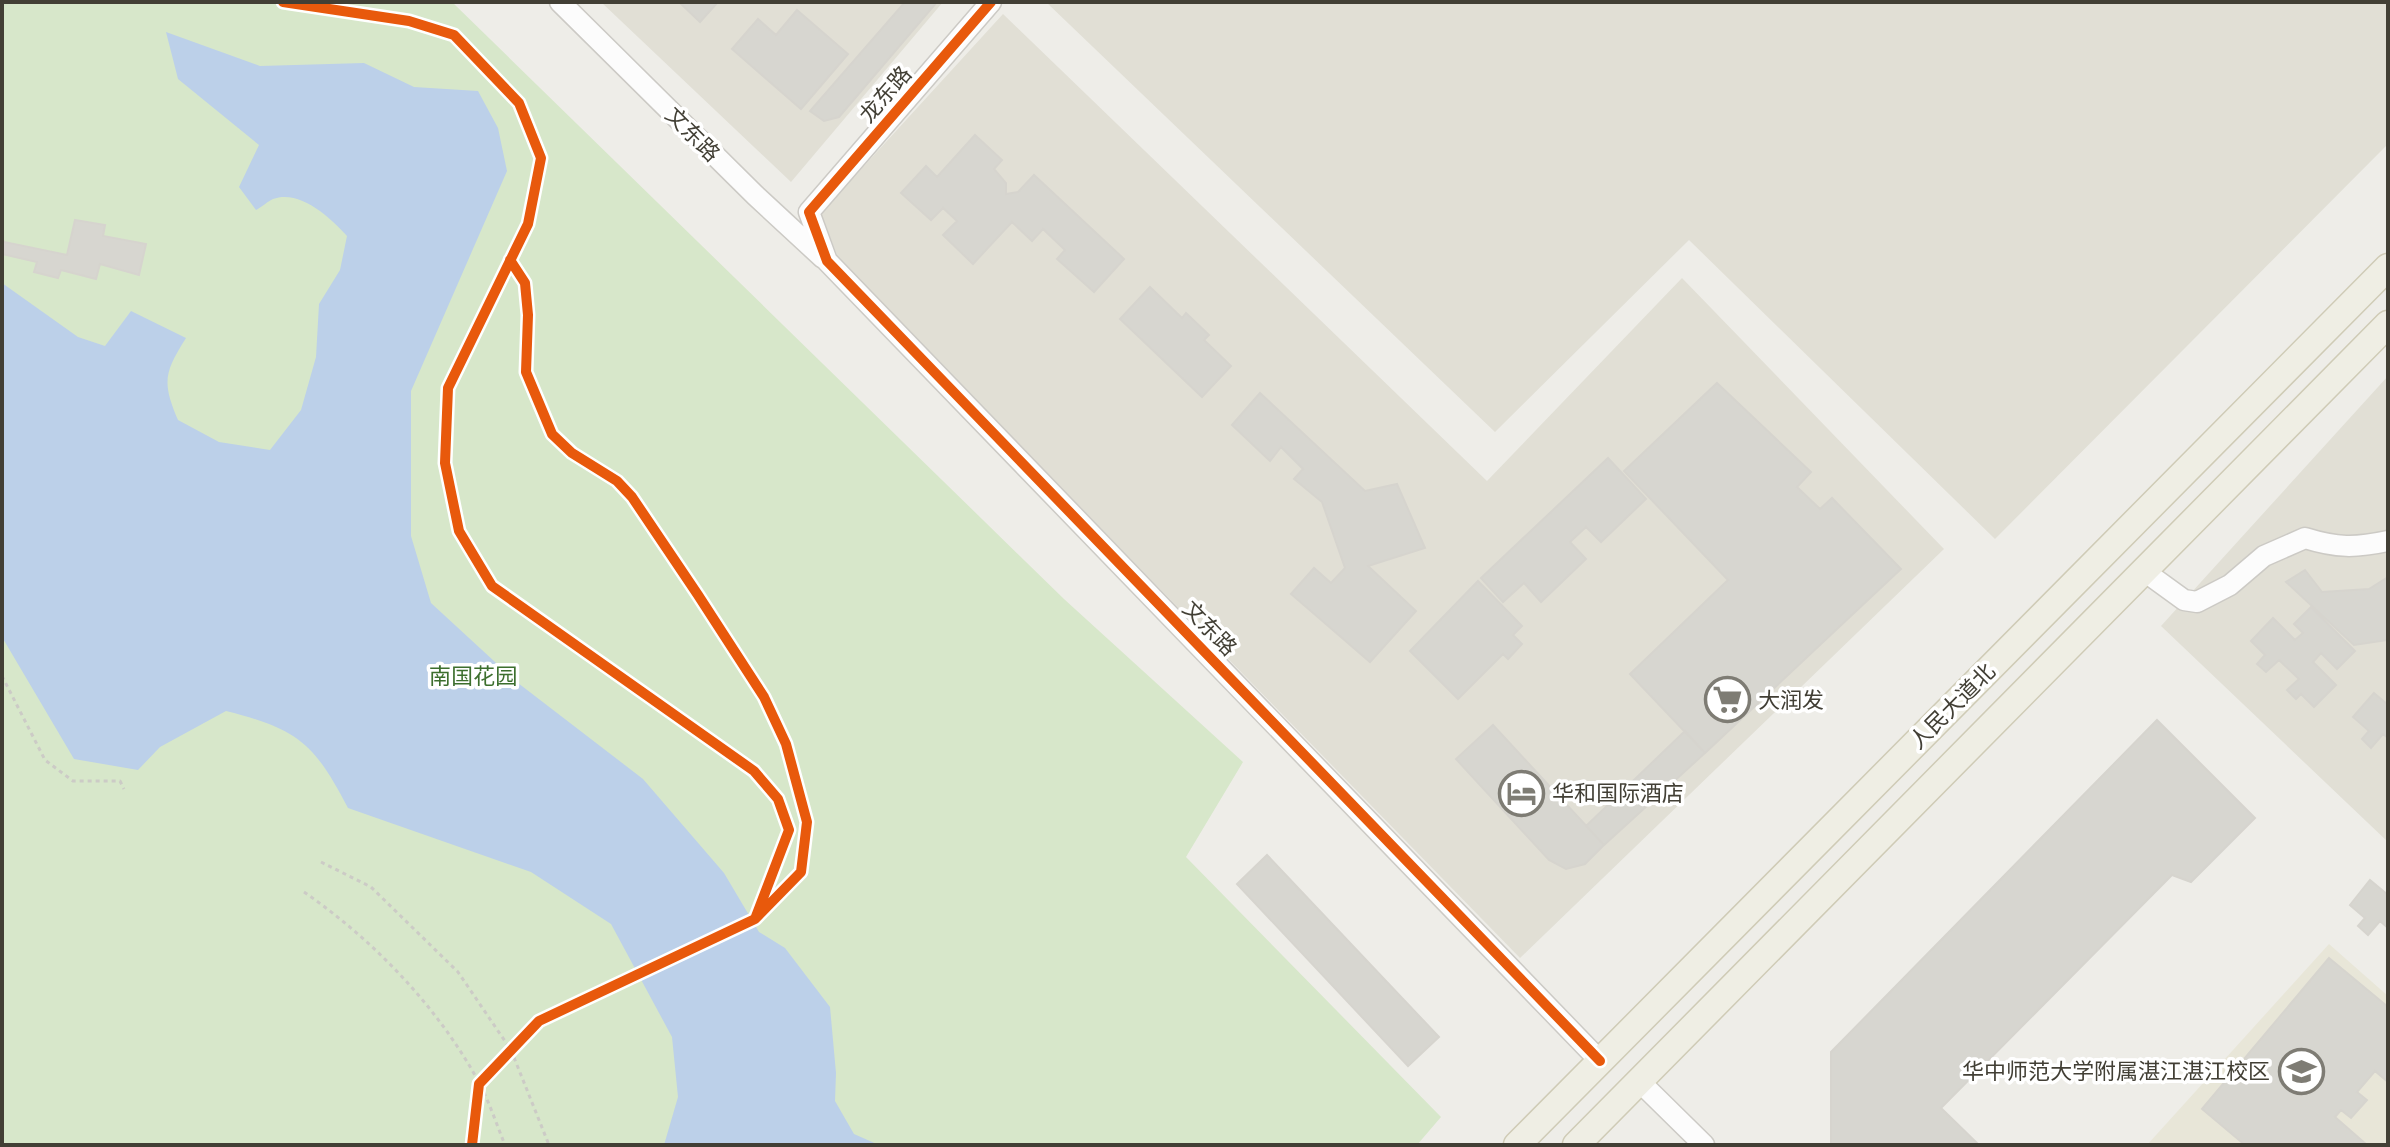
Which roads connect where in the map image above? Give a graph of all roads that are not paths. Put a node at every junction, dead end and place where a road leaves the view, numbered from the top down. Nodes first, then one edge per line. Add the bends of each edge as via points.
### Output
1 (560, 2) edge
2 (991, 2) edge
3 (809, 212) joint
4 (829, 263) junction
5 (2388, 267) edge
6 (2388, 324) edge
7 (2388, 541) edge
8 (2144, 571) junction
9 (1600, 1061) junction
10 (1639, 1081) junction
11 (1517, 1145) edge
12 (1576, 1145) edge
13 (1704, 1145) edge

1 - 4 street, 文东路
2 - 3 street, 龙东路
3 - 4 street, 文东路
4 - 9 street, 文东路
5 - 9 main road, 人民大道北
6 - 8 main road, 人民大道北
7 - 8 street via 2334,547 2305,538 2264,556 2230,585 2197,602 2184,600
8 - 10 main road, 人民大道北
9 - 11 main road, 人民大道北
10 - 12 main road, 人民大道北
10 - 13 street

